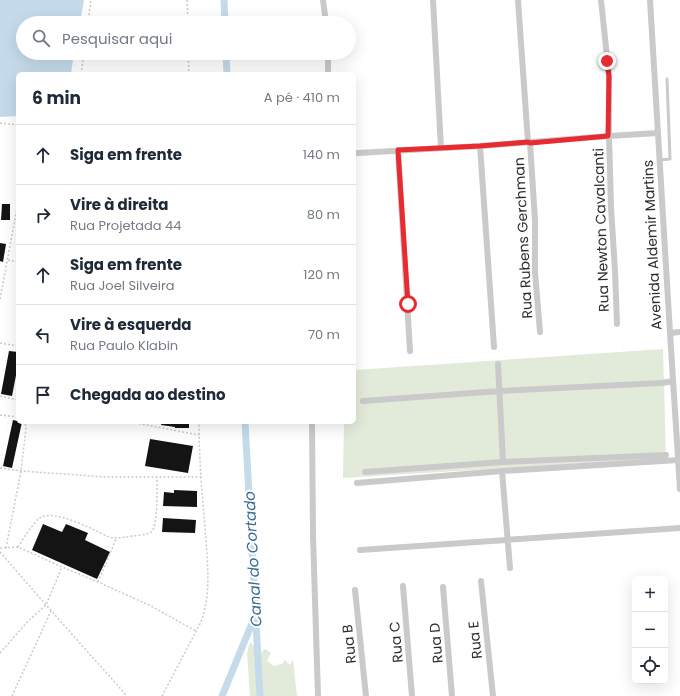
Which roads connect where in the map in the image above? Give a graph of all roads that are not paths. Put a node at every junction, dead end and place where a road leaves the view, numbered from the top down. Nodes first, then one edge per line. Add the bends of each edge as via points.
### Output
1 (323, 0) edge
2 (433, 0) edge
3 (518, 0) edge
4 (601, 0) edge
5 (650, 0) edge
6 (325, 16) edge
7 (328, 60) edge
8 (328, 72) edge
9 (667, 79) dead end
10 (658, 133) junction
11 (608, 136) junction
12 (529, 142) junction
13 (480, 146) junction
14 (441, 148) junction
15 (398, 150) junction
16 (358, 152) dead end
17 (659, 160) junction
18 (617, 324) dead end
19 (540, 332) dead end
20 (680, 332) edge
21 (670, 333) junction
22 (494, 348) dead end
23 (410, 351) dead end
24 (498, 364) dead end
25 (673, 381) junction
26 (500, 392) junction
27 (363, 401) dead end
28 (312, 424) edge
29 (666, 455) dead end
30 (678, 460) junction
31 (503, 462) junction
32 (502, 471) junction
33 (366, 472) dead end
34 (357, 483) dead end
35 (680, 489) edge
36 (680, 528) edge
37 (508, 539) junction
38 (360, 550) dead end
39 (510, 568) dead end
40 (481, 581) dead end
41 (403, 586) dead end
42 (443, 588) dead end
43 (355, 590) dead end
44 (318, 696) edge
45 (366, 696) edge
46 (412, 696) edge
47 (452, 696) edge
48 (492, 696) edge

1 - 6 street
2 - 14 street
3 - 12 street, Rua Rubens Gerchman
4 - 11 street, Rua Newton Cavalcanti via 609,76
5 - 10 street, Avenida Aldemir Martins
7 - 8 street
9 - 17 lane via 670,159
10 - 11 street
10 - 17 street, Avenida Aldemir Martins
11 - 12 street
11 - 18 street, Rua Newton Cavalcanti
12 - 13 street
12 - 19 street, Rua Rubens Gerchman
13 - 14 street
13 - 22 street
14 - 15 street
15 - 16 street
15 - 23 street
17 - 21 street, Avenida Aldemir Martins
20 - 21 street
21 - 25 street, Avenida Aldemir Martins
24 - 26 street
25 - 26 street
25 - 30 street, Avenida Aldemir Martins
26 - 27 street
26 - 31 street
28 - 44 street
29 - 31 street
30 - 32 street
30 - 35 street, Avenida Aldemir Martins
31 - 33 street
32 - 34 street
32 - 37 street
36 - 37 street
37 - 38 street
37 - 39 street
40 - 48 street, Rua E
41 - 46 street, Rua C
42 - 47 street, Rua D
43 - 45 street, Rua B

